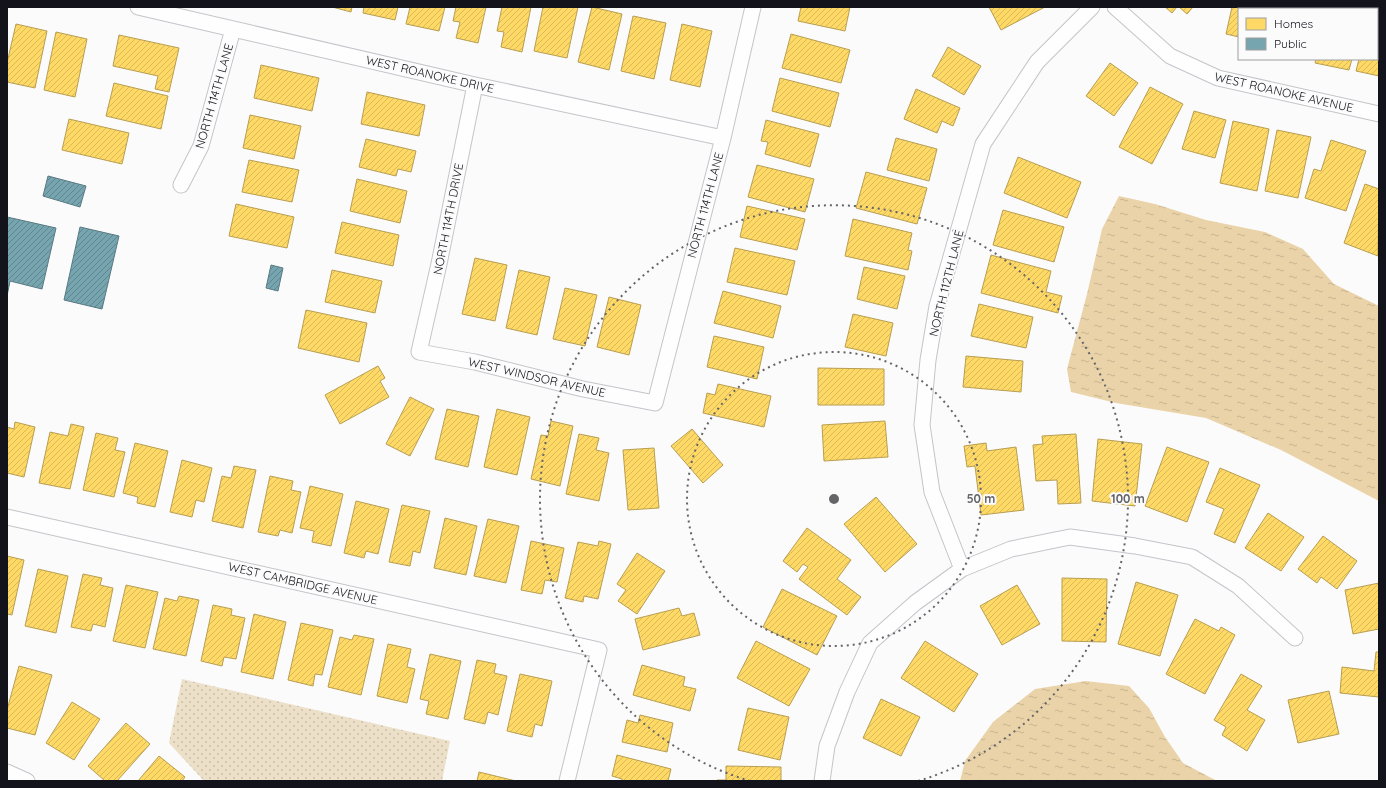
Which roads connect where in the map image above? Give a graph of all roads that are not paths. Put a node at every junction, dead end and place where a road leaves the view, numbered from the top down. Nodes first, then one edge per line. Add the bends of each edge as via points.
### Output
1 (138, 7) edge
2 (753, 7) edge
3 (1092, 7) edge
4 (1115, 7) edge
5 (233, 29) junction
6 (475, 85) junction
7 (1379, 114) edge
8 (723, 138) junction
9 (181, 185) dead end
10 (419, 352) joint
11 (655, 403) joint
12 (7, 517) edge
13 (962, 569) junction
14 (1295, 638) dead end
15 (7, 772) edge
16 (27, 781) edge
17 (567, 781) edge
18 (822, 781) edge

1 - 5 street, WEST ROANOKE DRIVE
2 - 8 street, NORTH 114TH LANE
3 - 13 street, NORTH 112TH LANE via 1037,62 983,144 937,306 928,360 922,425 932,492
4 - 7 street, WEST ROANOKE AVENUE via 1170,56 1218,78
5 - 6 street, WEST ROANOKE DRIVE
5 - 9 street, NORTH 114TH LANE via 201,146
6 - 8 street, WEST ROANOKE DRIVE
6 - 10 street, NORTH 114TH DRIVE
8 - 11 street, NORTH 114TH LANE
10 - 11 street, WEST WINDSOR AVENUE
12 - 17 street, WEST CAMBRIDGE AVENUE via 599,650
13 - 14 street via 1010,549 1070,536 1192,557 1238,586
13 - 18 street via 915,603 870,643 847,692 827,746
15 - 16 street

